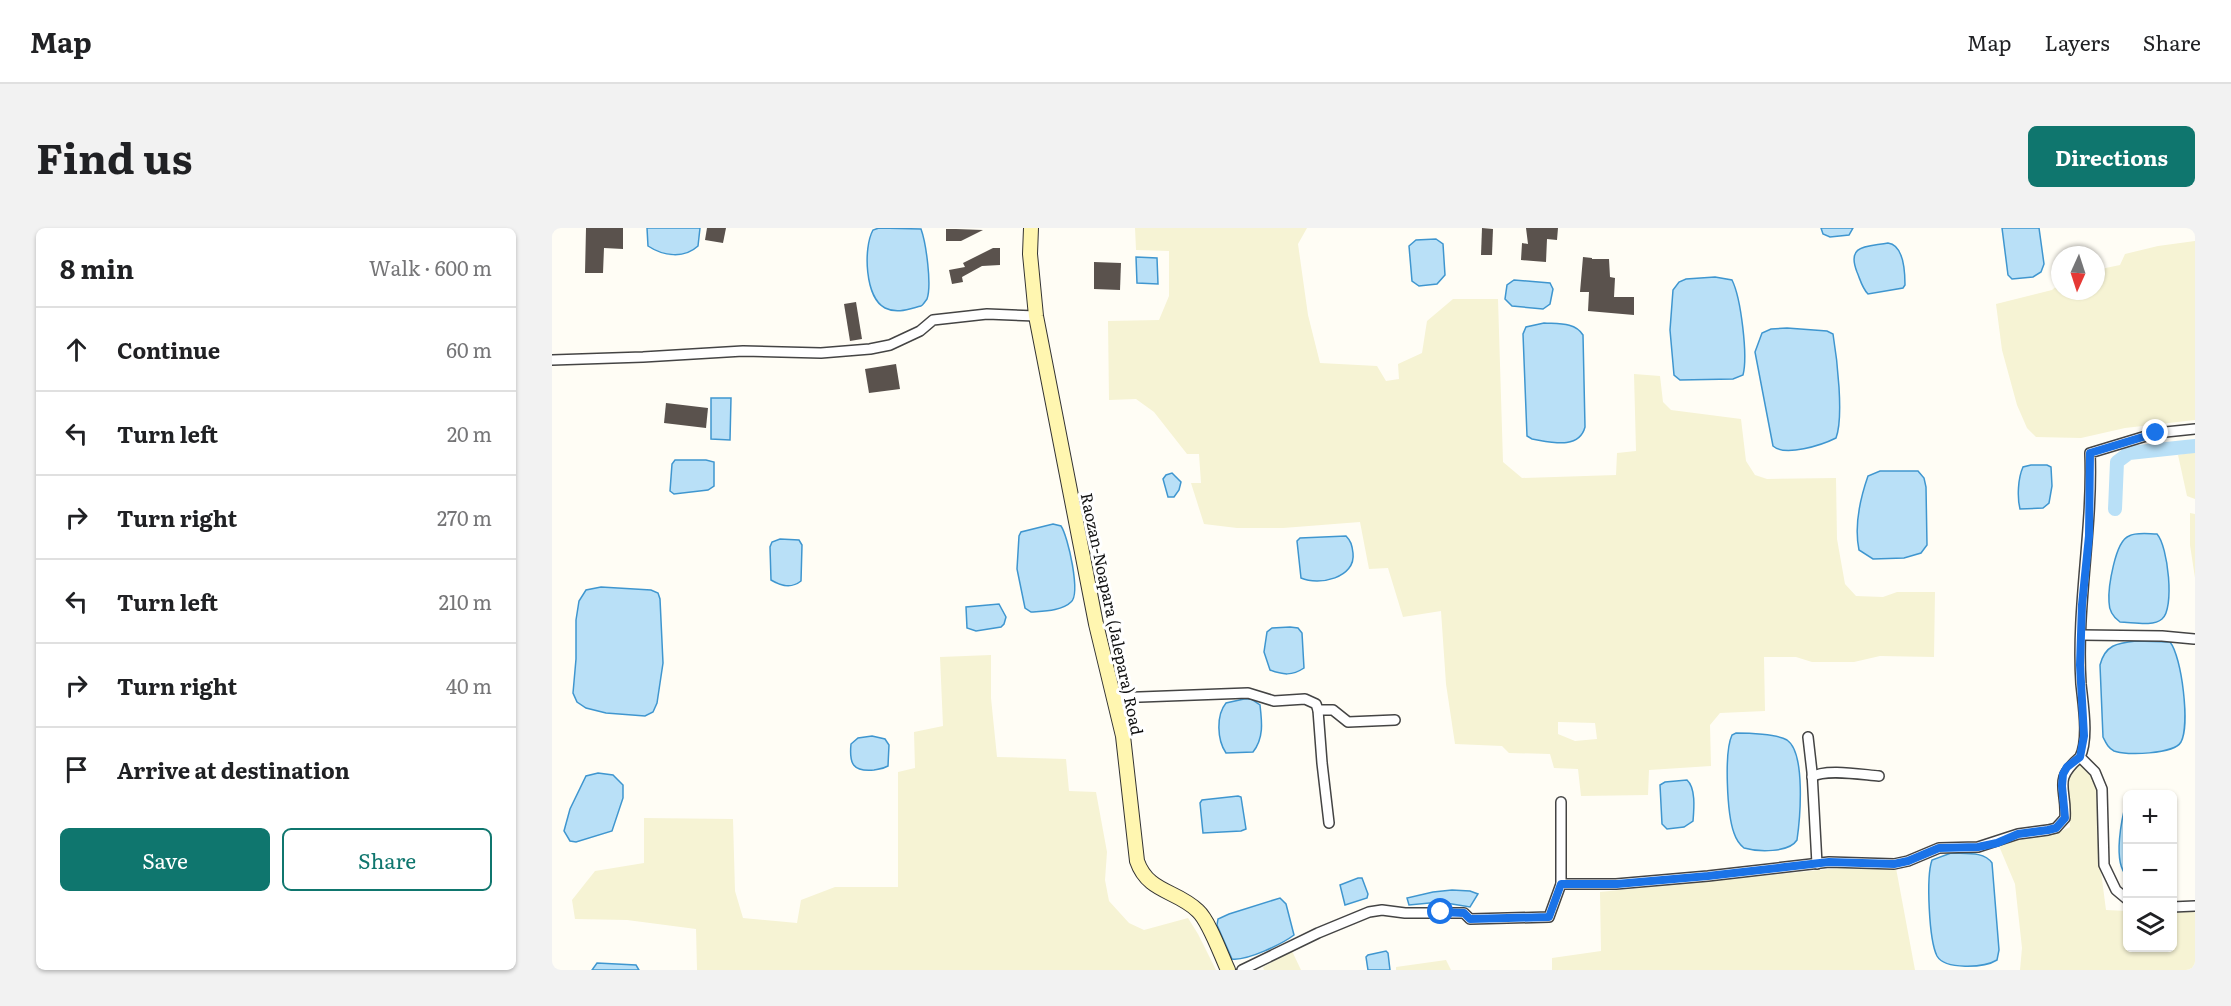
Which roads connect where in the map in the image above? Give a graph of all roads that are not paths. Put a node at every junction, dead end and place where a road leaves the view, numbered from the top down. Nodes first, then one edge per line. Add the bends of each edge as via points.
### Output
1 (1031, 228) edge
2 (1036, 316) junction
3 (552, 360) edge
4 (2195, 429) edge
5 (2081, 635) junction
6 (2194, 639) edge
7 (1113, 698) junction
8 (1318, 710) junction
9 (1395, 720) dead end
10 (1808, 737) dead end
11 (2080, 757) junction
12 (1880, 776) dead end
13 (1812, 777) junction
14 (1561, 802) dead end
15 (1329, 823) dead end
16 (1817, 864) junction
17 (1561, 884) junction
18 (2125, 898) edge
19 (2195, 906) edge
20 (2177, 907) edge
21 (1228, 970) edge
22 (1242, 970) edge

1 - 2 main road, Raozan-Noapara (Jalepara) Road
2 - 3 street via 987,314 933,320 920,331 870,350
2 - 7 main road, Raozan-Noapara (Jalepara) Road
4 - 5 street via 2156,433 2090,453 2089,536
5 - 6 street
5 - 11 street via 2084,736
7 - 8 street via 1248,693 1274,701 1305,699 1316,704
7 - 21 main road, Raozan-Noapara (Jalepara) Road via 1123,736 1139,868 1153,885 1185,900 1201,914
8 - 9 street via 1333,710 1348,722
8 - 15 street
10 - 13 street
11 - 16 street via 2063,774 2065,818 2056,828 2018,834 1978,847 1939,848 1894,864
11 - 18 street via 2095,772 2102,789 2104,865 2116,890
12 - 13 street via 1836,773
13 - 16 street
14 - 17 street
16 - 17 street via 1617,884
17 - 22 street via 1549,917 1470,919 1464,913 1368,912
19 - 20 street

